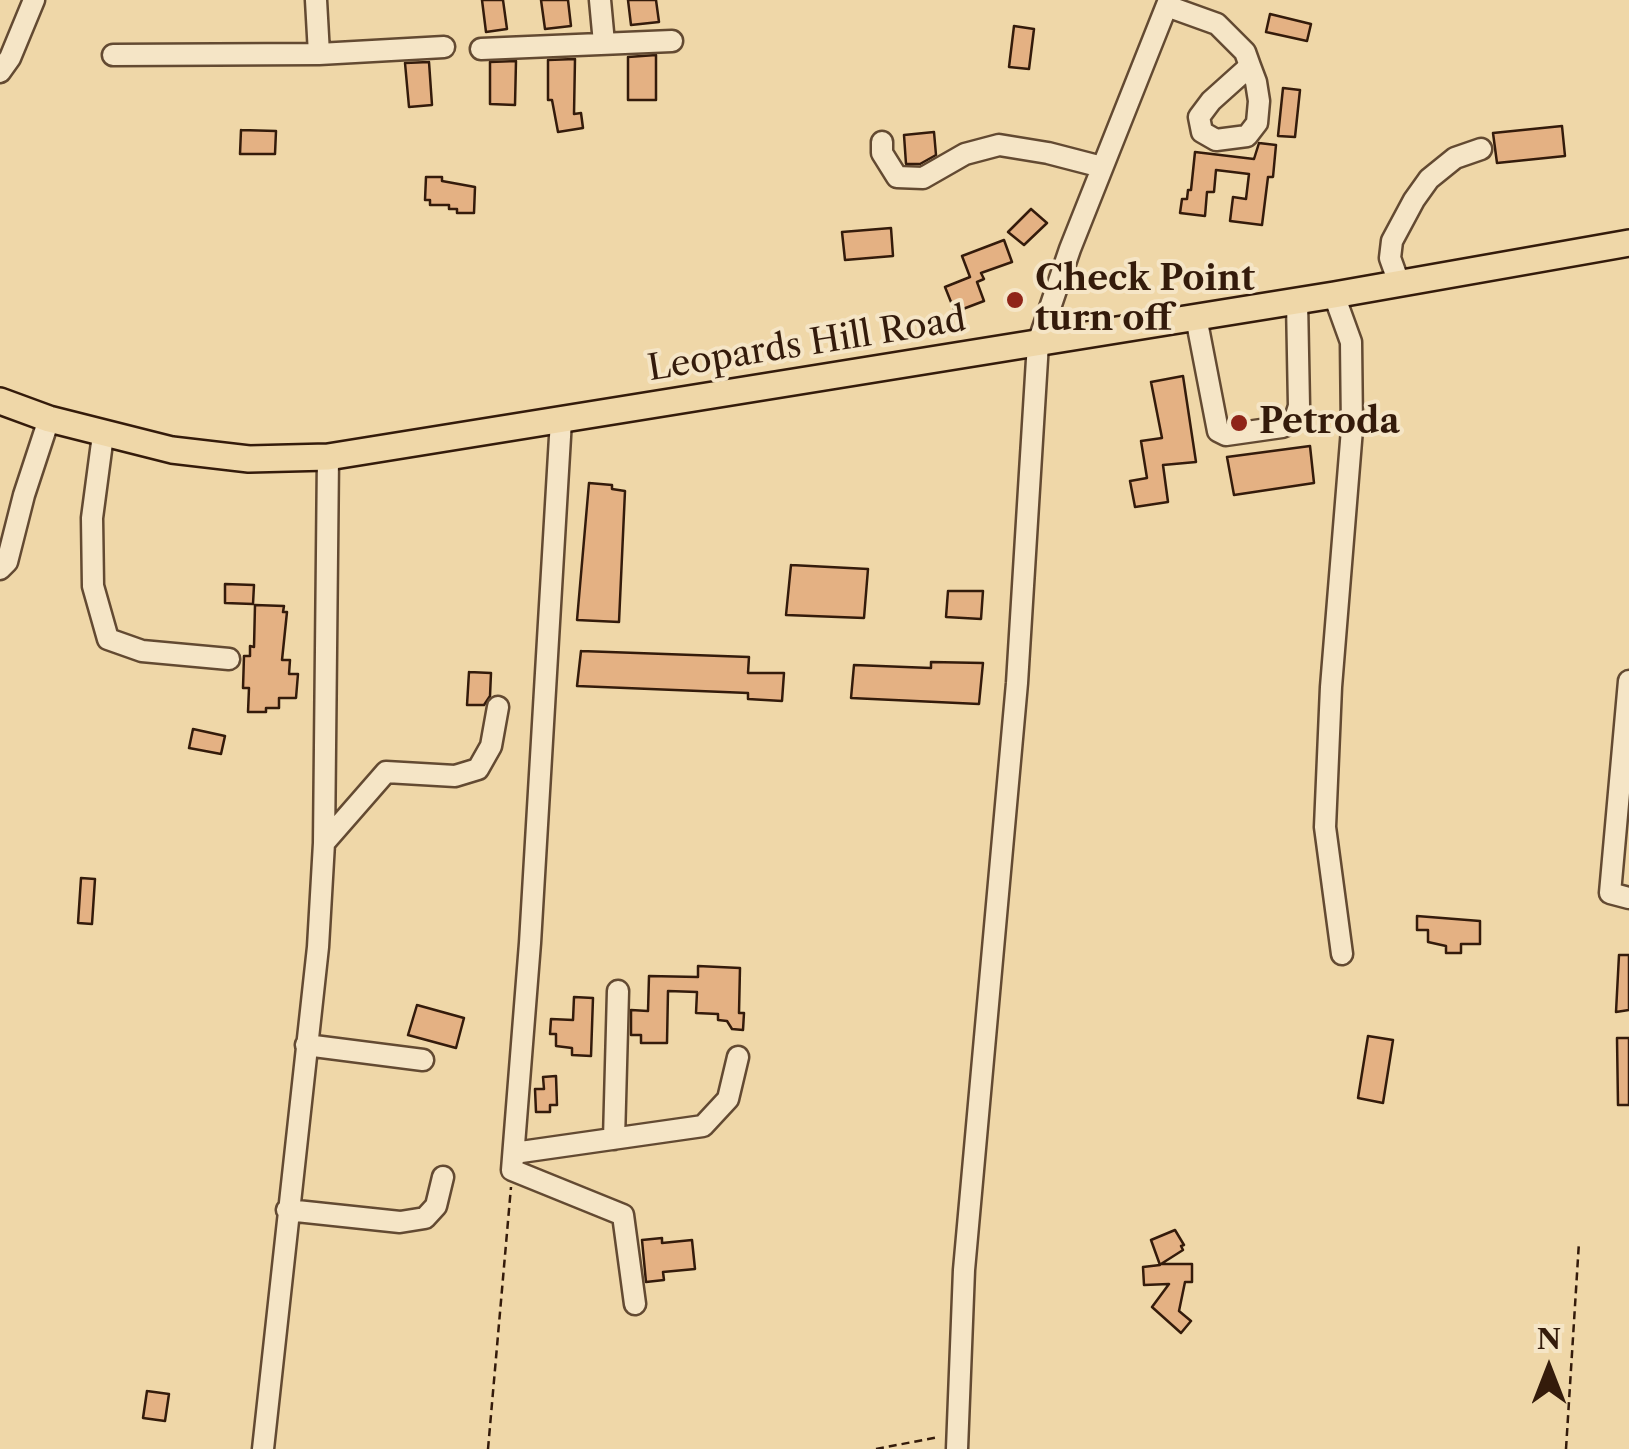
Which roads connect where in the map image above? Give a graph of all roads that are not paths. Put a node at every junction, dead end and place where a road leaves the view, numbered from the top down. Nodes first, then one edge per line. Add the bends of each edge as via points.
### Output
1 (34, 0) edge
2 (316, 0) edge
3 (600, 0) edge
4 (1168, 3) edge
5 (672, 40) dead end
6 (604, 42) junction
7 (444, 47) dead end
8 (481, 49) dead end
9 (319, 54) junction
10 (113, 55) dead end
11 (1250, 66) dead end
12 (0, 72) edge
13 (882, 142) dead end
14 (1481, 150) dead end
15 (1102, 167) junction
16 (1629, 243) edge
17 (1399, 283) junction
18 (1334, 295) junction
19 (1297, 300) junction
20 (1196, 316) junction
21 (1038, 343) junction
22 (0, 401) edge
23 (49, 419) junction
24 (561, 420) junction
25 (103, 435) junction
26 (328, 457) junction
27 (0, 569) edge
28 (229, 659) dead end
29 (1629, 680) edge
30 (498, 708) dead end
31 (324, 843) junction
32 (1620, 896) edge
33 (1342, 954) dead end
34 (618, 991) dead end
35 (306, 1046) junction
36 (738, 1057) dead end
37 (424, 1060) dead end
38 (614, 1139) junction
39 (513, 1162) junction
40 (442, 1178) dead end
41 (287, 1210) junction
42 (635, 1304) dead end
43 (957, 1441) edge
44 (263, 1449) edge

1 - 12 street
2 - 9 street
3 - 6 street
4 - 11 street via 1217,24
4 - 15 street
5 - 6 street
6 - 8 street
7 - 9 street
9 - 10 street
13 - 15 street via 897,177 923,178 965,154 1000,145
14 - 17 street via 1455,158 1414,200 1392,240
15 - 21 street
16 - 17 main road, Leopards Hill Road
17 - 18 main road, Leopards Hill Road
18 - 19 main road, Leopards Hill Road
18 - 33 street via 1351,342 1352,429 1325,827
19 - 20 main road, Leopards Hill Road
19 - 20 street via 1299,406 1294,422 1282,427 1218,431
20 - 21 main road, Leopards Hill Road
21 - 24 main road, Leopards Hill Road
21 - 43 street via 1017,683 964,1270
22 - 23 main road, Leopards Hill Road
23 - 25 main road, Leopards Hill Road
23 - 27 street
24 - 26 main road, Leopards Hill Road
24 - 39 street
25 - 26 main road, Leopards Hill Road via 249,459
25 - 28 street via 92,518 93,586 108,638 142,651
26 - 31 street
29 - 32 street
30 - 31 street via 491,746 478,768 456,776 386,772
31 - 35 street
34 - 38 street
35 - 37 street
35 - 41 street
36 - 38 street via 728,1100 702,1126
38 - 39 street
39 - 42 street via 623,1215
40 - 41 street via 436,1206 425,1218 400,1222
41 - 44 street

